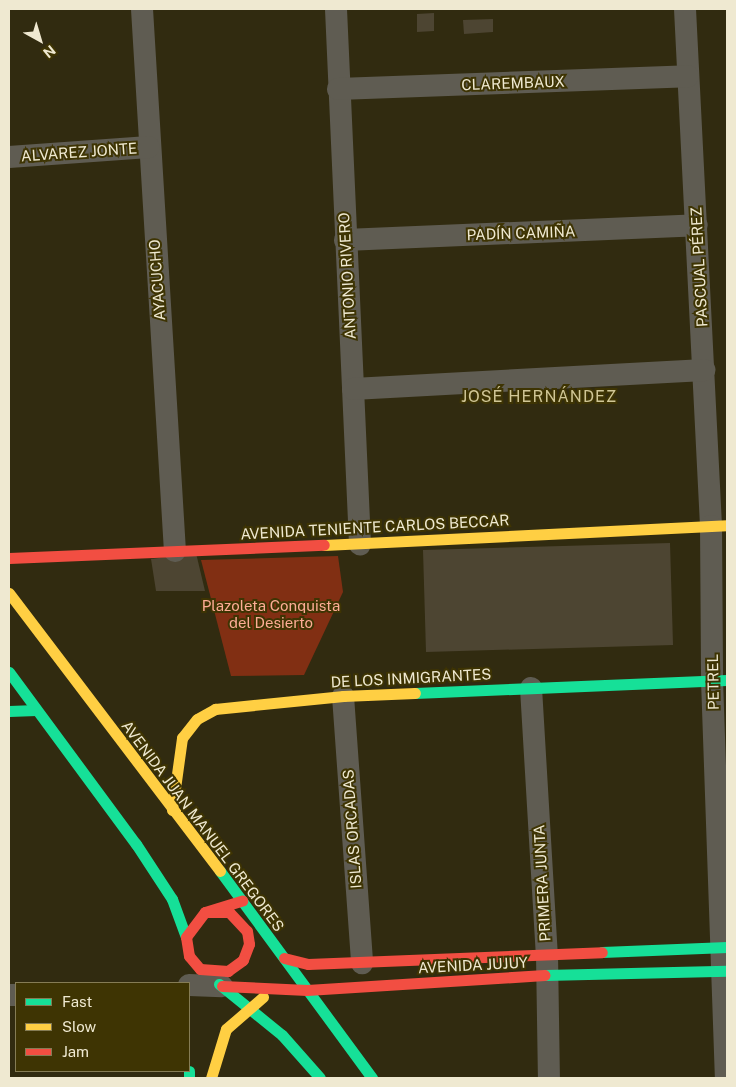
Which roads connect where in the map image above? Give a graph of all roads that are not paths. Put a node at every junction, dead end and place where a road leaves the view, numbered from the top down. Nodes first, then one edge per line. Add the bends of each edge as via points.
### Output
1 (142, 9) edge
2 (336, 9) edge
3 (685, 9) edge
4 (688, 76) junction
5 (338, 89) junction
6 (149, 147) junction
7 (9, 157) edge
8 (697, 225) junction
9 (345, 240) junction
10 (704, 370) junction
11 (353, 389) junction
12 (719, 525) edge
13 (360, 544) junction
14 (175, 551) junction
15 (9, 552) edge
16 (24, 555) junction
17 (9, 558) edge
18 (9, 593) edge
19 (9, 672) edge
20 (720, 680) edge
21 (531, 688) junction
22 (343, 696) junction
23 (36, 710) junction
24 (9, 711) edge
25 (172, 810) junction
26 (244, 903) junction
27 (205, 912) junction
28 (186, 937) junction
29 (249, 938) junction
30 (725, 947) edge
31 (248, 951) junction
32 (189, 956) junction
33 (284, 958) junction
34 (362, 963) junction
35 (546, 965) junction
36 (725, 971) edge
37 (192, 979) edge
38 (274, 990) junction
39 (307, 990) junction
40 (232, 991) junction
41 (248, 1007) junction
42 (226, 1029) junction
43 (211, 1078) edge
44 (320, 1078) edge
45 (372, 1078) edge
46 (548, 1078) edge
47 (726, 1078) edge

1 - 6 street, AYACUCHO
2 - 5 street, ANTONIO RIVERO
3 - 4 street, PASCUAL PÉREZ
4 - 5 street, CLAREMBAUX
4 - 8 street, PASCUAL PÉREZ
5 - 9 street, ANTONIO RIVERO
6 - 7 street, ALVAREZ JONTE
6 - 14 street, AYACUCHO
8 - 9 street, PADÍN CAMIÑA
8 - 10 street, PASCUAL PÉREZ
9 - 11 street, ANTONIO RIVERO
10 - 11 street
10 - 12 street, PASCUAL PÉREZ
11 - 13 street, ANTONIO RIVERO
12 - 13 main road, AVENIDA TENIENTE CARLOS BECCAR
12 - 20 street, PETREL
13 - 14 main road, AVENIDA TENIENTE CARLOS BECCAR
14 - 16 main road, AVENIDA TENIENTE CARLOS BECCAR
15 - 16 main road, AVENIDA TENIENTE CARLOS BECCAR
16 - 17 main road, AVENIDA TENIENTE CARLOS BECCAR
18 - 25 main road, AVENIDA JUAN MANUEL GREGORES
19 - 23 main road
20 - 21 main road, DE LOS INMIGRANTES
20 - 30 street, PETREL
21 - 22 main road, DE LOS INMIGRANTES
21 - 35 street, PRIMERA JUNTA
22 - 25 main road, DE LOS INMIGRANTES via 236,705 215,709 197,718 182,738
22 - 34 street, ISLAS ORCADAS
23 - 24 main road
23 - 28 main road via 172,899
25 - 26 main road, AVENIDA JUAN MANUEL GREGORES
26 - 27 main road
26 - 29 main road
26 - 33 main road, AVENIDA JUAN MANUEL GREGORES
27 - 28 main road via 192,922
27 - 29 main road via 221,910 236,916 245,925
28 - 32 main road
29 - 31 main road
30 - 35 main road, AVENIDA JUJUY
30 - 36 street, PETREL
31 - 37 main road via 243,960 228,971 209,972
31 - 40 main road
32 - 37 main road
32 - 37 main road
33 - 34 main road, AVENIDA JUJUY via 308,964
33 - 39 main road, AVENIDA JUAN MANUEL GREGORES
34 - 35 main road, AVENIDA JUJUY
35 - 36 main road, AVENIDA JUJUY
35 - 39 main road, AVENIDA JUJUY
35 - 46 street, PRIMERA JUNTA
36 - 47 street, PETREL
37 - 40 street
38 - 39 main road, AVENIDA JUJUY
38 - 40 main road, AVENIDA JUJUY
38 - 41 main road
39 - 45 main road, AVENIDA JUAN MANUEL GREGORES
40 - 41 main road
40 - 42 main road
41 - 42 main road
41 - 44 main road via 282,1035
42 - 43 main road

